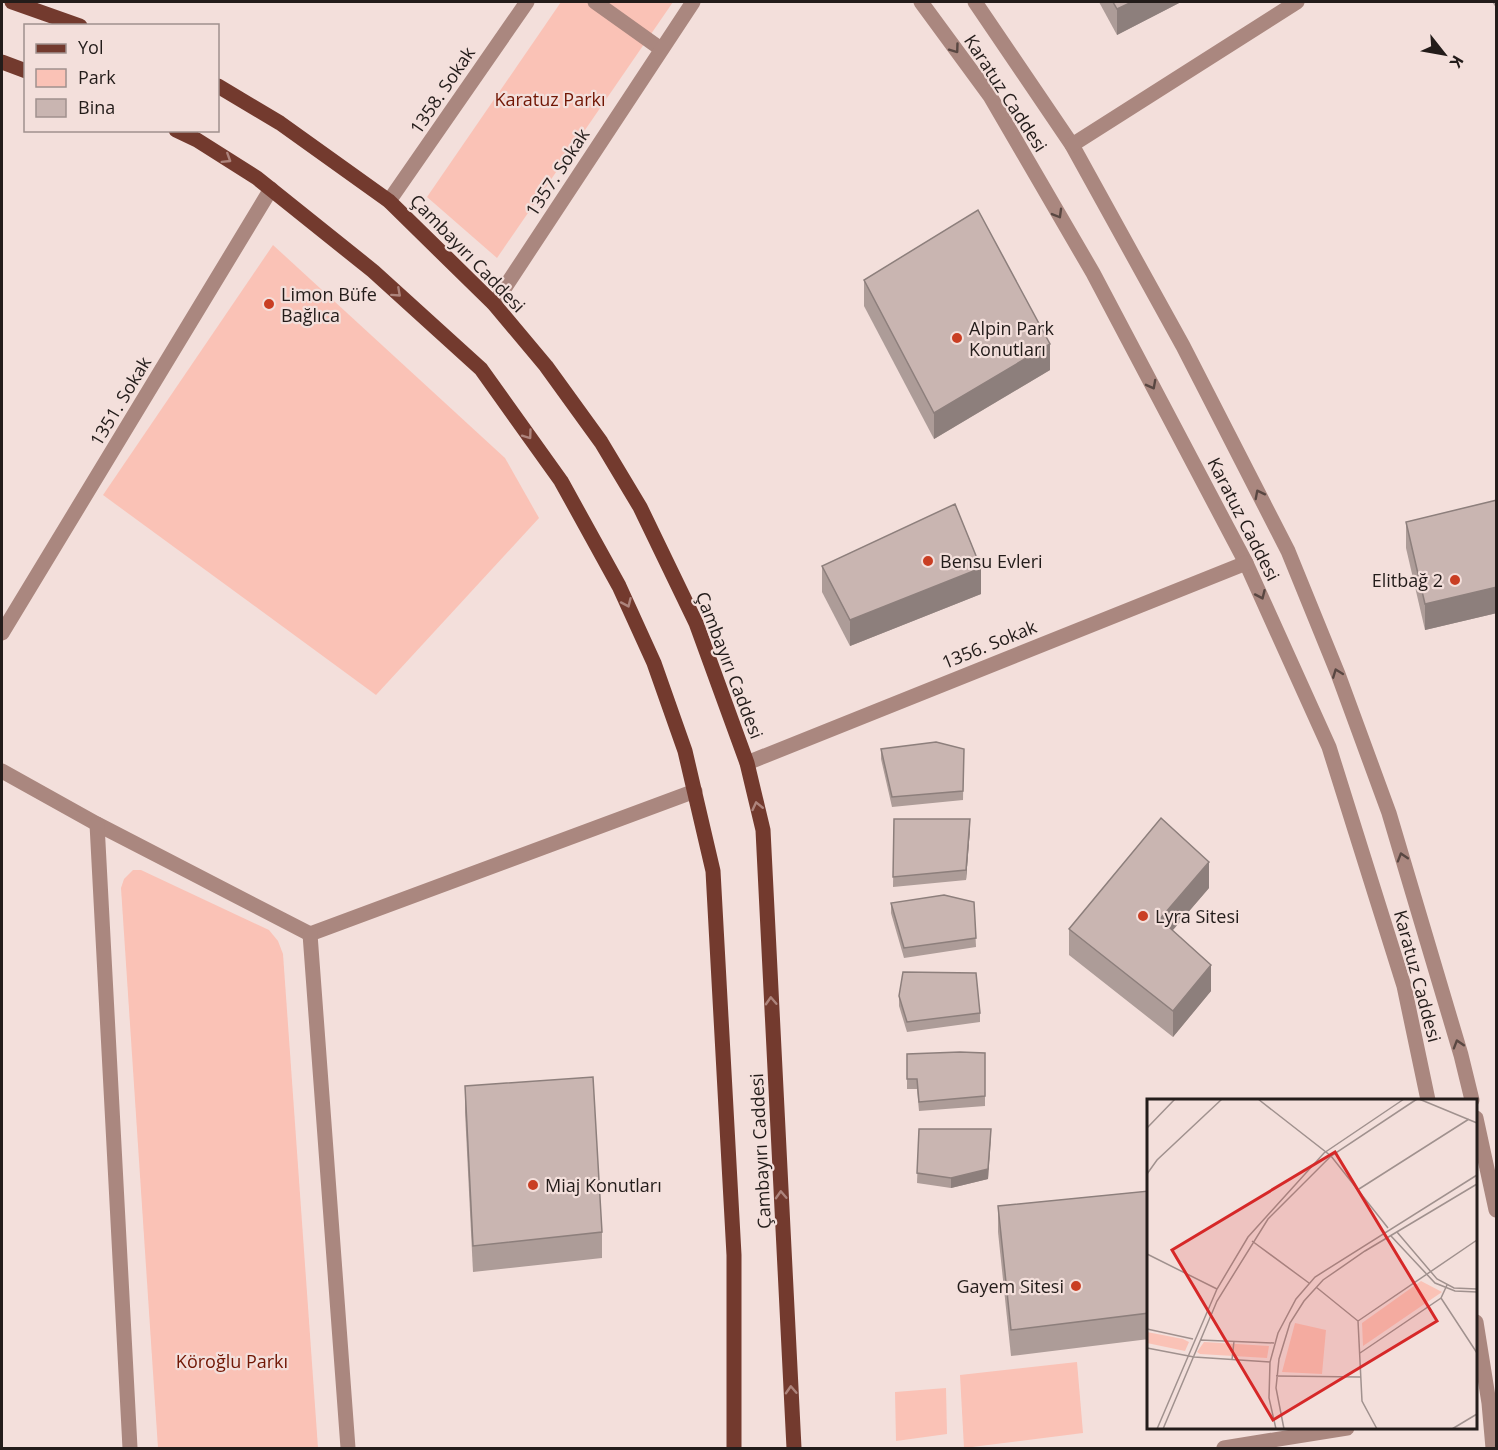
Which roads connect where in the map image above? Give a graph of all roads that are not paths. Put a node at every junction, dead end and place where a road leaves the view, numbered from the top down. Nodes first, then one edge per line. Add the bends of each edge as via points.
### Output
1 (12, 2) edge
2 (526, 2) edge
3 (595, 2) edge
4 (693, 2) edge
5 (921, 2) edge
6 (975, 2) edge
7 (1297, 2) edge
8 (74, 24) edge
9 (661, 49) junction
10 (2, 62) edge
11 (24, 70) edge
12 (219, 87) edge
13 (180, 132) edge
14 (1072, 145) junction
15 (272, 189) junction
16 (389, 201) junction
17 (494, 304) junction
18 (1246, 563) junction
19 (2, 633) edge
20 (747, 763) junction
21 (2, 771) edge
22 (695, 791) junction
23 (97, 824) junction
24 (310, 934) junction
25 (1428, 1099) edge
26 (1472, 1099) edge
27 (1477, 1122) edge
28 (1497, 1210) edge
29 (1477, 1329) edge
30 (1487, 1402) edge
31 (1341, 1429) edge
32 (130, 1449) edge
33 (348, 1449) edge
34 (734, 1449) edge
35 (794, 1449) edge
36 (1224, 1449) edge
37 (1493, 1449) edge

1 - 8 main road
2 - 16 street, 1358. Sokak
3 - 9 street
4 - 9 street, 1357. Sokak
5 -> 18 street, Karatuz Caddesi via 990,96 1093,273
6 - 14 street, Karatuz Caddesi
7 - 14 street
9 - 17 street, 1357. Sokak
10 - 11 main road
12 - 16 main road, Çambayırı Caddesi via 280,123
13 -> 15 main road, Çambayırı Caddesi
26 -> 14 street, Karatuz Caddesi via 1389,813 1288,551 1183,346
15 - 19 street, 1351. Sokak
15 -> 22 main road, Çambayırı Caddesi via 373,271 481,369 561,481 619,585 654,663
16 - 17 main road, Çambayırı Caddesi
17 - 20 main road, Çambayırı Caddesi via 587,423 640,507 696,623
18 - 20 street, 1356. Sokak
18 -> 25 street, Karatuz Caddesi via 1329,747 1404,986
35 -> 20 main road, Çambayırı Caddesi via 763,830
21 - 23 street
22 - 24 street
22 - 34 main road, Çambayırı Caddesi via 713,882 734,1256
23 - 24 street
23 - 32 street
24 - 33 street
27 - 28 street
29 - 30 street
30 - 37 street
31 - 36 street

